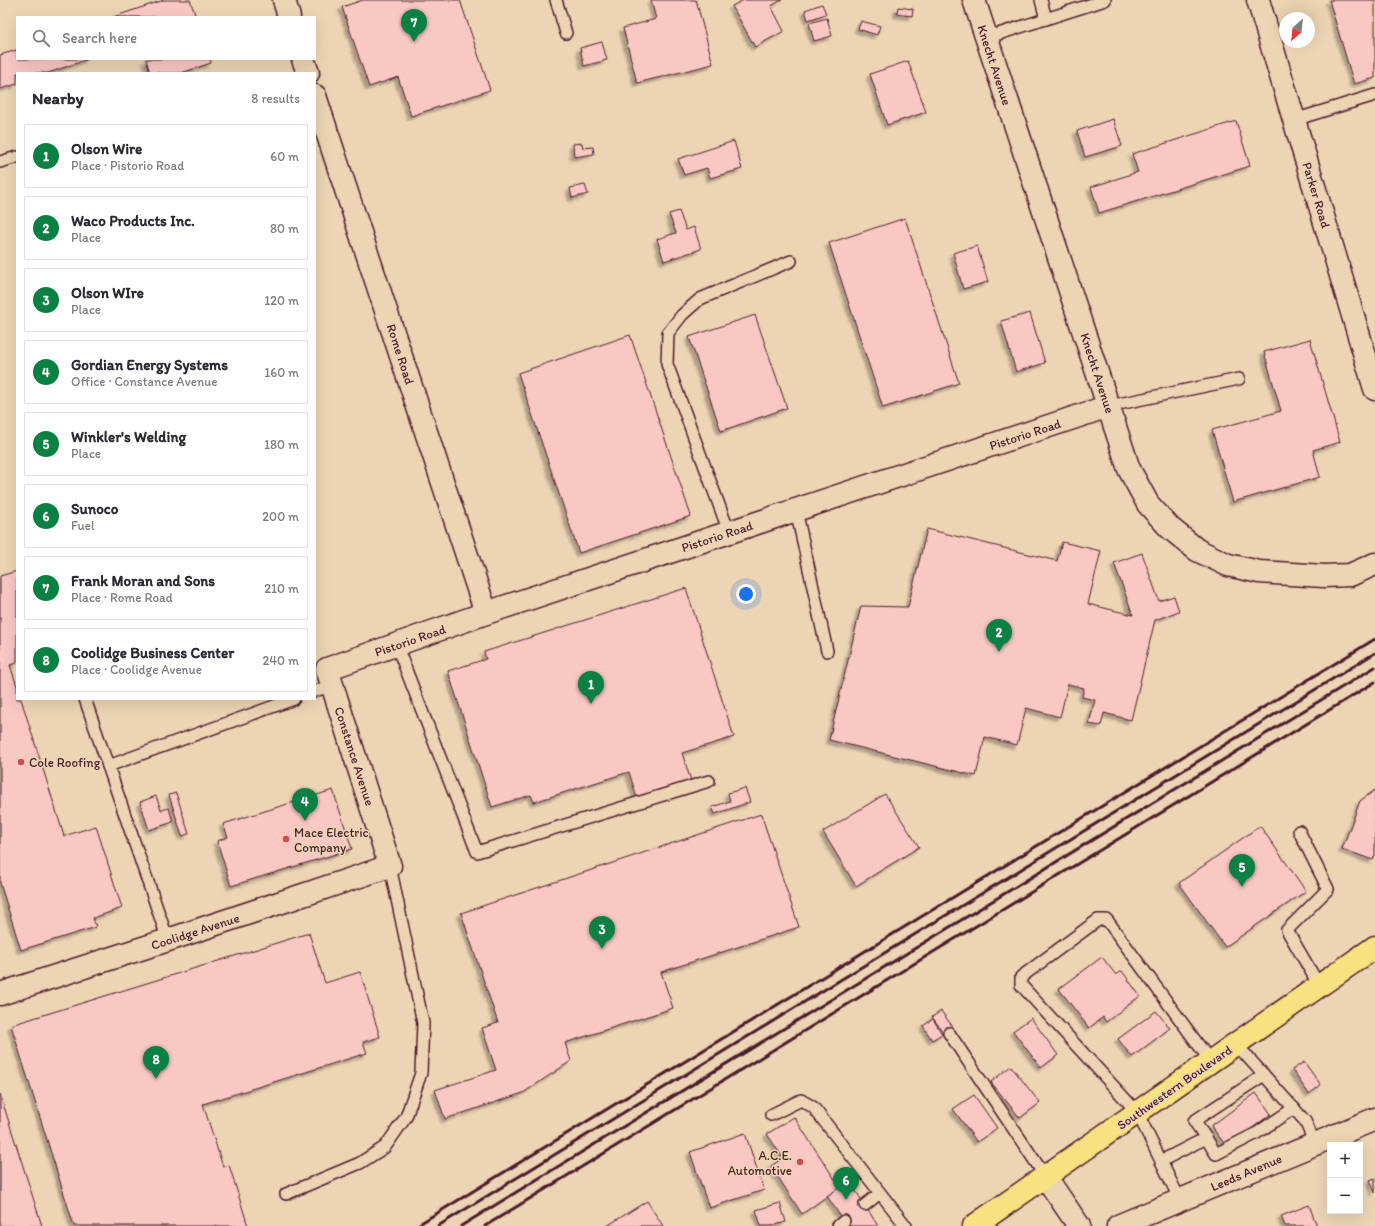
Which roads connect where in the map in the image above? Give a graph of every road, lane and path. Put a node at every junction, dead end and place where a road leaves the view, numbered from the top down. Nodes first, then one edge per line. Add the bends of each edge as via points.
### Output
1 (284, 0) edge
2 (556, 0) edge
3 (974, 0) edge
4 (1041, 0) edge
5 (1105, 0) edge
6 (1258, 0) edge
7 (289, 16) edge
8 (1046, 19) junction
9 (566, 33) dead end
10 (986, 38) junction
11 (1375, 95) edge
12 (316, 99) edge
13 (1294, 120) junction
14 (16, 157) edge
15 (0, 162) edge
16 (791, 261) dead end
17 (1240, 379) dead end
18 (1375, 389) edge
19 (1109, 406) junction
20 (796, 510) junction
21 (729, 532) junction
22 (1375, 564) edge
23 (486, 613) junction
24 (396, 644) junction
25 (827, 651) dead end
26 (325, 682) edge
27 (85, 700) edge
28 (291, 700) edge
29 (108, 766) junction
30 (709, 781) dead end
31 (1298, 831) dead end
32 (390, 866) junction
33 (168, 940) junction
34 (1375, 947) edge
35 (1320, 986) junction
36 (0, 994) edge
37 (949, 1033) dead end
38 (1236, 1044) junction
39 (1211, 1062) junction
40 (1264, 1075) junction
41 (1294, 1108) junction
42 (1137, 1112) junction
43 (771, 1115) dead end
44 (1375, 1119) edge
45 (1206, 1138) junction
46 (1315, 1144) junction
47 (1161, 1161) junction
48 (1046, 1176) junction
49 (880, 1193) junction
50 (286, 1194) dead end
51 (1180, 1200) junction
52 (866, 1205) dead end
53 (906, 1226) edge
54 (974, 1226) edge
55 (1079, 1226) edge
56 (1118, 1226) edge

1 - 7 street
2 - 9 lane
3 - 10 street, Knecht Avenue
4 - 8 lane
5 - 8 lane
6 - 13 street, Parker Road
8 - 10 lane
10 - 19 street, Knecht Avenue
11 - 13 lane
12 - 23 street, Rome Road
13 - 18 street, Parker Road
14 - 15 lane
16 - 21 lane via 700,299 682,315 668,333 667,364
17 - 19 lane
19 - 20 street, Pistorio Road
19 - 22 street, Knecht Avenue via 1129,469 1148,504 1170,528 1197,550 1228,565 1259,572 1350,575
20 - 21 street, Pistorio Road
20 - 25 lane
21 - 23 street, Pistorio Road
23 - 24 street, Pistorio Road
24 - 26 street, Pistorio Road
24 - 30 lane via 478,852
26 - 32 street, Constance Avenue
27 - 29 lane
28 - 29 lane
29 - 33 lane
31 - 35 lane via 1328,889 1287,930
32 - 33 street, Coolidge Avenue
32 - 50 lane via 422,1023 421,1073 406,1118 385,1147 360,1163
33 - 36 street, Coolidge Avenue
34 - 35 main road, Southwestern Boulevard
35 - 38 main road, Southwestern Boulevard
37 - 48 lane
38 - 39 main road, Southwestern Boulevard
38 - 40 lane
39 - 42 main road, Southwestern Boulevard
39 - 42 lane via 1107,920 1098,920 1021,977 1021,985
40 - 41 lane
40 - 45 lane via 1194,1121
41 - 45 lane via 1257,1133 1216,1154
41 - 46 lane via 1305,1121
42 - 47 lane
42 - 48 main road, Southwestern Boulevard
43 - 49 lane via 801,1100 813,1107
44 - 46 street, Leeds Avenue
45 - 47 lane
46 - 51 street, Leeds Avenue
47 - 51 lane
48 - 54 main road, Southwestern Boulevard
48 - 55 street
49 - 52 lane
49 - 53 lane
51 - 56 street, Leeds Avenue

